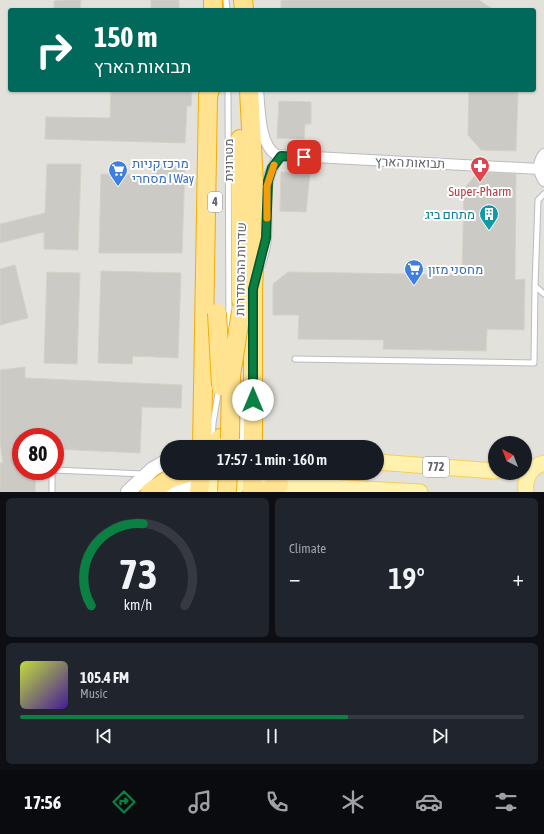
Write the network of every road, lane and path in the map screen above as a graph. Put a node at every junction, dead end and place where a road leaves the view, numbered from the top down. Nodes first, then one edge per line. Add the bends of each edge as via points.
1 (209, 92) edge
2 (214, 92) edge
3 (228, 92) edge
4 (240, 92) edge
5 (249, 92) edge
6 (258, 92) edge
7 (544, 154) edge
8 (281, 156) junction
9 (539, 169) junction
10 (544, 181) edge
11 (544, 194) edge
12 (536, 286) junction
13 (253, 289) junction
14 (544, 294) edge
15 (229, 342) dead end
16 (229, 350) dead end
17 (227, 357) dead end
18 (295, 359) dead end
19 (203, 420) junction
20 (253, 439) edge
21 (193, 440) edge
22 (202, 440) edge
23 (212, 440) edge
24 (220, 440) edge
25 (229, 440) edge
26 (241, 440) edge
27 (384, 463) edge
28 (160, 466) edge
29 (488, 470) edge
30 (64, 471) edge
31 (146, 475) junction
32 (53, 480) edge
33 (168, 480) edge
34 (526, 480) edge
35 (208, 483) edge
36 (247, 484) edge
37 (52, 492) edge
38 (128, 492) edge
39 (150, 492) edge
40 (173, 492) edge
41 (420, 492) edge
42 (526, 492) edge

1 - 19 highway
2 - 24 highway, שדרות ההסתדרות / 4, bridge via 217,314 222,373
3 - 15 lane, מטרונית
4 - 25 highway, שדרות ההסתדרות / 4, bridge via 241,310 232,376
5 - 13 highway via 256,222
6 - 8 street via 267,145 271,152
7 - 9 street
8 - 9 street, תבואות הארץ
8 - 13 street via 272,168 268,181 266,238
9 - 10 street
11 - 12 lane via 538,200
12 - 14 lane
12 - 18 lane via 534,363
13 - 20 highway
16 - 26 lane via 241,394
17 - 23 lane via 217,394
19 - 21 highway
19 - 22 highway
27 - 29 main road, 772
28 - 31 street
30 - 31 lane
31 - 38 street
32 - 37 lane
33 - 39 highway
34 - 42 main road
35 - 36 main road, 772
35 - 40 street
36 - 41 main road, 772

